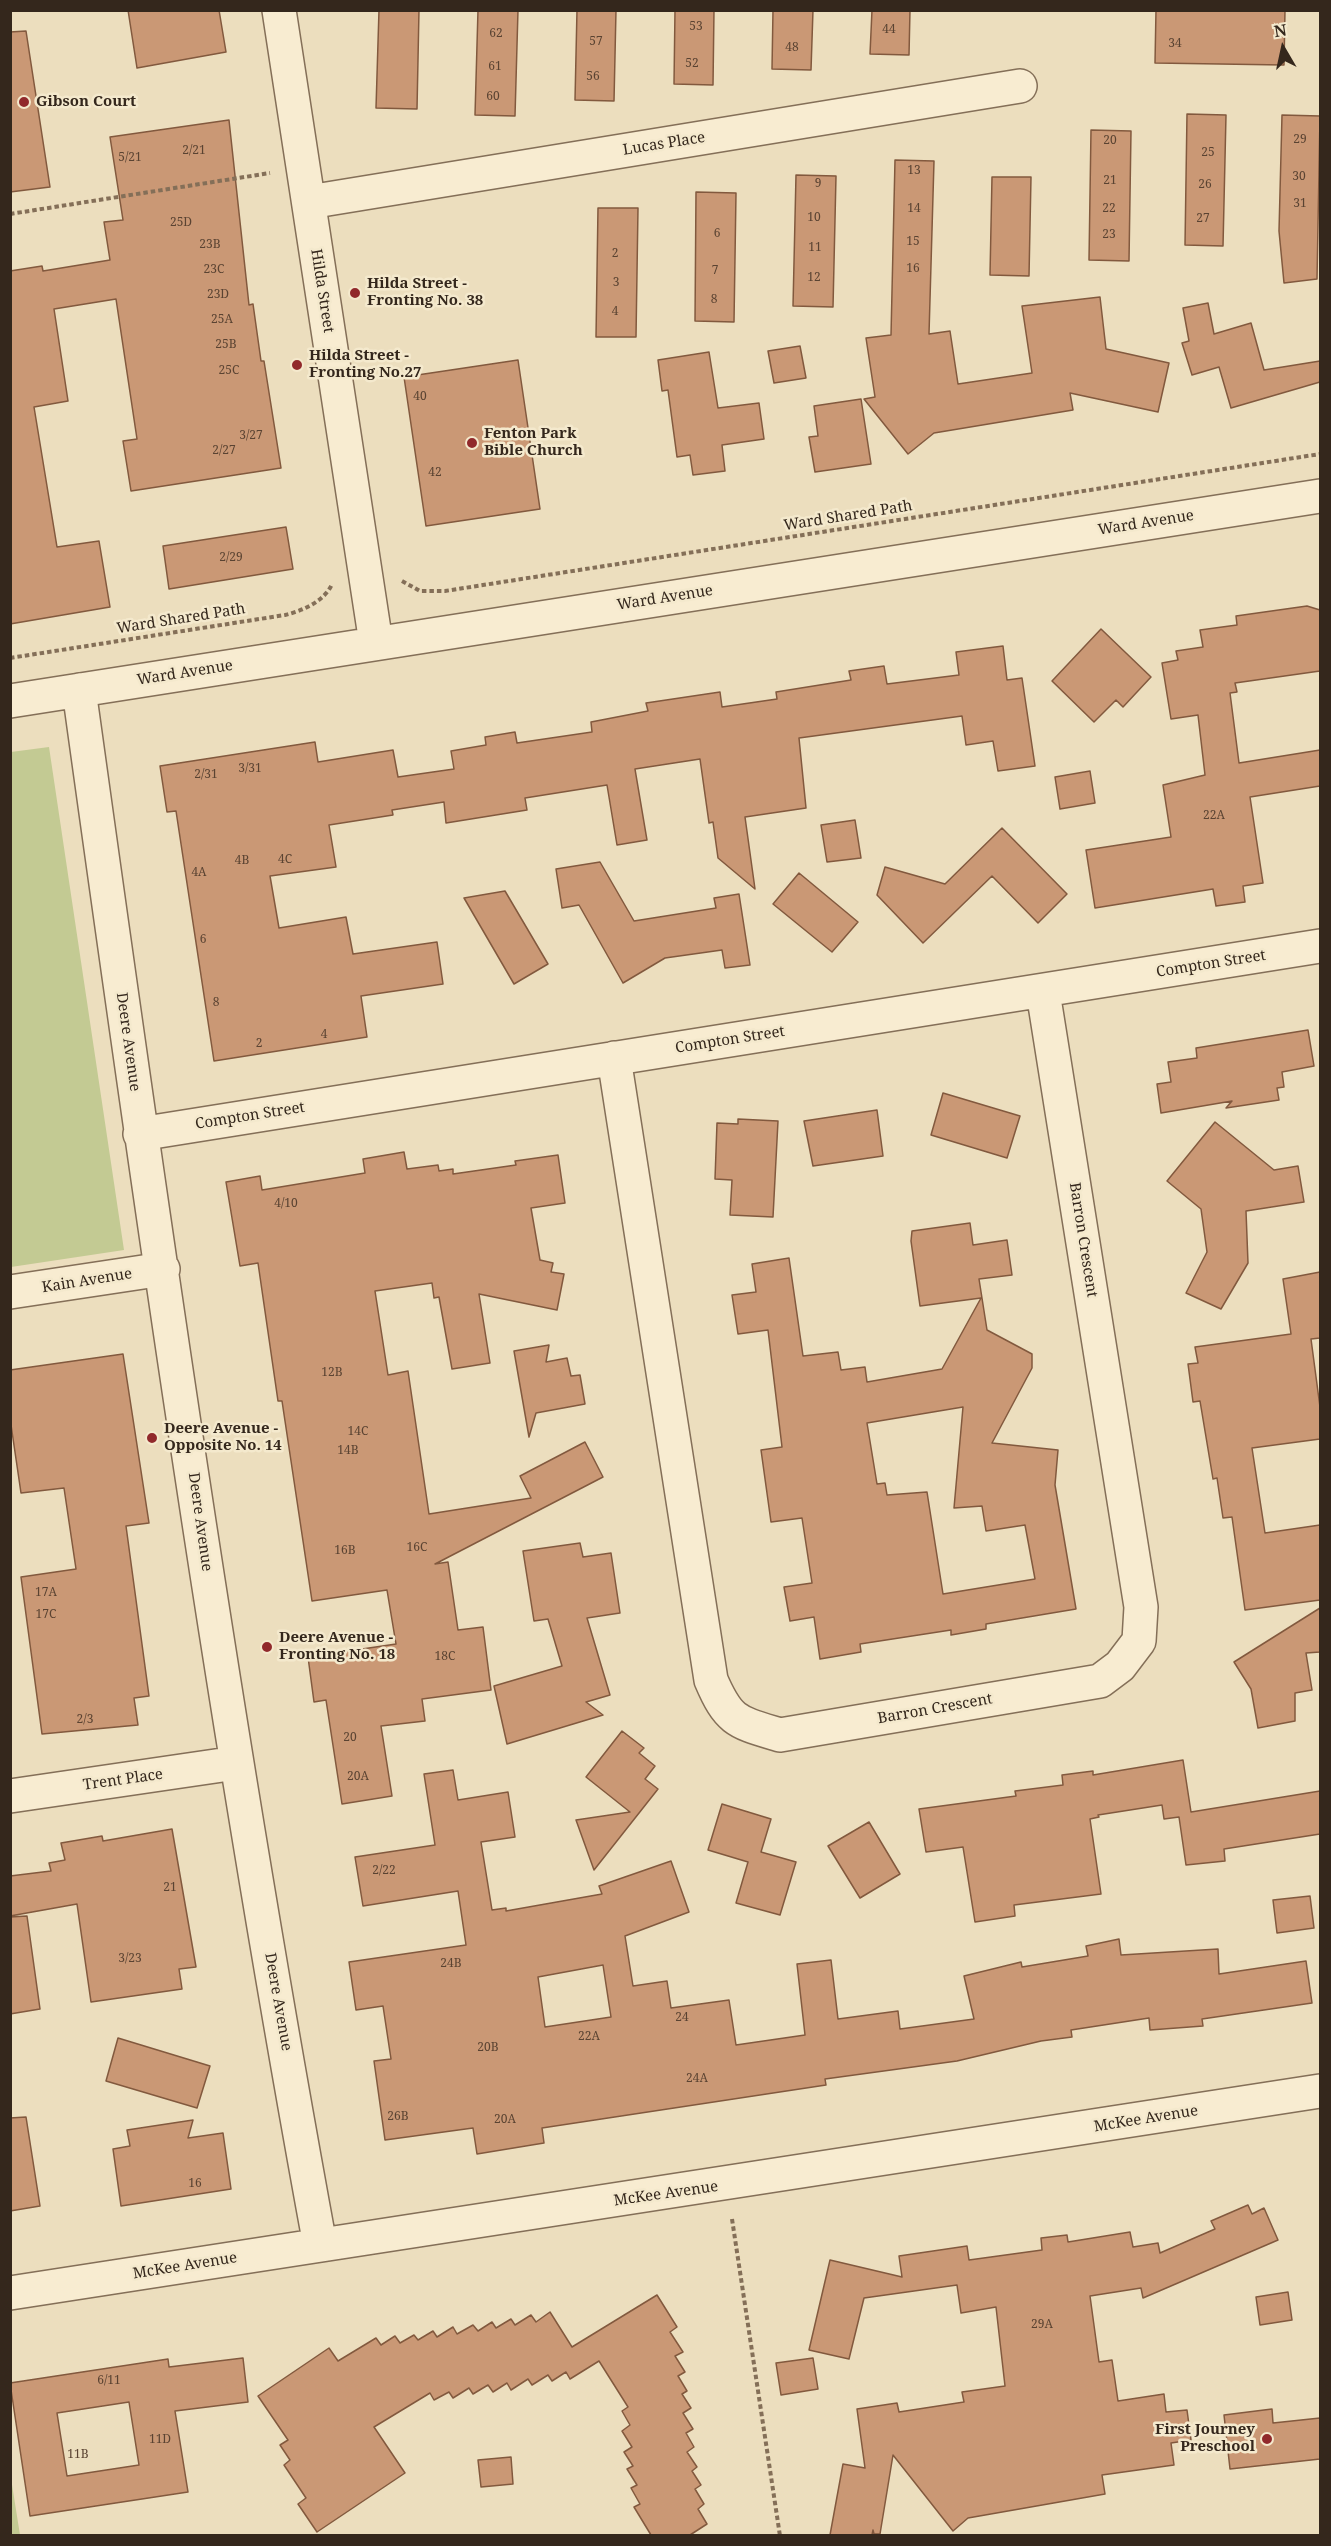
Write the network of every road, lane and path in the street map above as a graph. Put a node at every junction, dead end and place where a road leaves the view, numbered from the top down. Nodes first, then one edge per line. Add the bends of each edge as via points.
1 (279, 10) edge
2 (1020, 86) dead end
3 (303, 168) junction
4 (309, 202) junction
5 (10, 214) edge
6 (1320, 454) edge
7 (1320, 496) edge
8 (395, 572) dead end
9 (333, 581) dead end
10 (376, 643) junction
11 (10, 658) edge
12 (79, 690) junction
13 (10, 701) edge
14 (1320, 946) edge
15 (1043, 992) junction
16 (614, 1058) junction
17 (141, 1134) junction
18 (163, 1269) junction
19 (10, 1292) edge
20 (236, 1763) junction
21 (10, 1796) edge
22 (1320, 2091) edge
23 (732, 2219) dead end
24 (321, 2245) junction
25 (10, 2294) edge
26 (780, 2535) edge

1 - 3 street, Hilda Street
2 - 4 street, Lucas Place
3 - 4 street, Hilda Street
3 - 5 path
4 - 10 street, Hilda Street
6 - 8 path, Ward Shared Path via 445,591 420,591
7 - 10 street, Ward Avenue
9 - 11 path, Ward Shared Path via 331,588 313,603 285,615
10 - 12 street, Ward Avenue
12 - 13 street, Ward Avenue
12 - 17 street, Deere Avenue
14 - 15 street, Compton Street
15 - 16 street, Compton Street
15 - 16 street, Barron Crescent via 1142,1607 1139,1641 1120,1666 1100,1681 780,1735 746,1725 723,1708 711,1680
16 - 17 street, Compton Street
17 - 18 street, Deere Avenue
18 - 19 street, Kain Avenue
18 - 20 street, Deere Avenue
20 - 21 street, Trent Place
20 - 24 street, Deere Avenue
22 - 24 street, McKee Avenue
23 - 26 path
24 - 25 street, McKee Avenue

